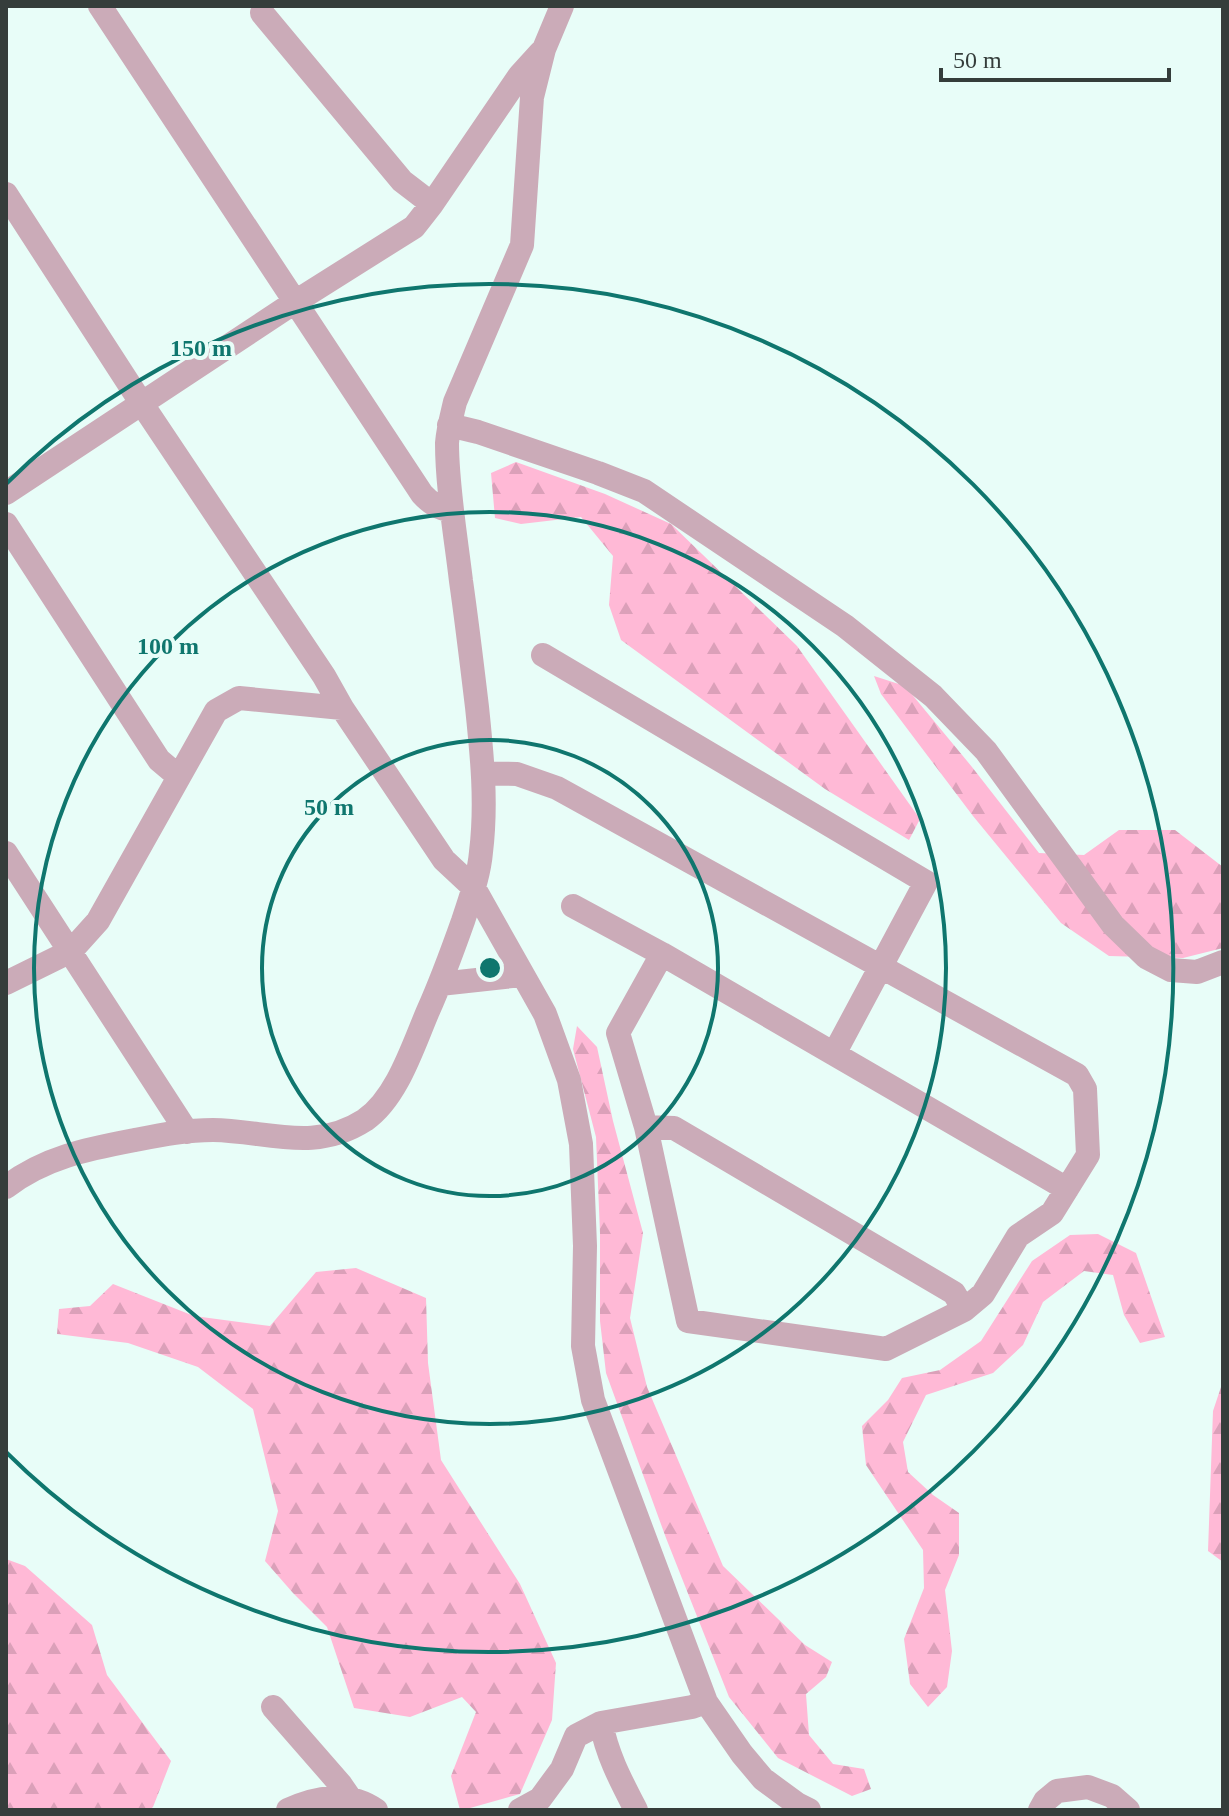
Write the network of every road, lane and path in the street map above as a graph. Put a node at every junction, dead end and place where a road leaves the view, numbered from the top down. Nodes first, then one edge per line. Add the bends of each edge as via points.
1 (100, 6) edge
2 (562, 6) edge
3 (262, 13) dead end
4 (544, 49) junction
5 (6, 194) edge
6 (432, 204) junction
7 (295, 302) junction
8 (142, 404) junction
9 (449, 425) junction
10 (6, 493) edge
11 (452, 511) junction
12 (6, 524) edge
13 (543, 655) dead end
14 (342, 708) junction
15 (484, 773) junction
16 (178, 776) junction
17 (6, 853) edge
18 (474, 888) junction
19 (573, 906) dead end
20 (71, 951) junction
21 (662, 954) junction
22 (1223, 962) edge
23 (880, 967) junction
24 (522, 975) junction
25 (6, 983) edge
26 (440, 984) junction
27 (834, 1054) junction
28 (646, 1127) junction
29 (187, 1132) junction
30 (6, 1187) edge
31 (1067, 1189) junction
32 (964, 1310) junction
33 (706, 1702) junction
34 (273, 1707) dead end
35 (601, 1723) junction
36 (350, 1798) junction
37 (288, 1810) edge
38 (376, 1810) edge
39 (520, 1810) edge
40 (636, 1810) edge
41 (809, 1810) edge
42 (1040, 1810) edge
43 (1128, 1810) edge

1 - 7 street
2 - 4 street
3 - 6 street via 402,181
4 - 6 street via 520,75
4 - 9 street via 532,97 522,245
5 - 8 street
6 - 7 street via 414,227
7 - 8 street
7 - 11 street via 422,494
8 - 10 street
8 - 14 street
9 - 11 street
9 - 22 street via 644,491 845,626 933,696 986,751 1113,925 1146,957 1171,970 1197,972
11 - 15 street
12 - 16 street via 159,760
13 - 23 street via 926,882
14 - 16 street via 239,698 216,711
14 - 18 street via 444,860
15 - 18 street
15 - 23 street via 517,774 557,788
16 - 20 street via 98,921
17 - 20 street
18 - 24 street
18 - 26 street
19 - 21 street
20 - 25 street
20 - 29 street
21 - 27 street
21 - 28 street via 618,1033
23 - 27 street
23 - 31 street via 1077,1075 1085,1089 1088,1155
24 - 26 street
24 - 33 street via 545,1014 569,1080 581,1144 583,1346 593,1400
26 - 29 street via 400,1075 368,1118 319,1139
27 - 31 street
28 - 32 street via 674,1128 954,1293
28 - 32 street via 688,1321 886,1349
29 - 30 street via 60,1157
31 - 32 street via 1052,1213 1018,1236 983,1294
33 - 35 street
33 - 41 street via 763,1779
34 - 36 street
35 - 39 street via 576,1736 562,1769 540,1799
35 - 40 street via 612,1763
36 - 37 street via 327,1798
36 - 38 street
42 - 43 street via 1057,1791 1088,1787 1112,1796

